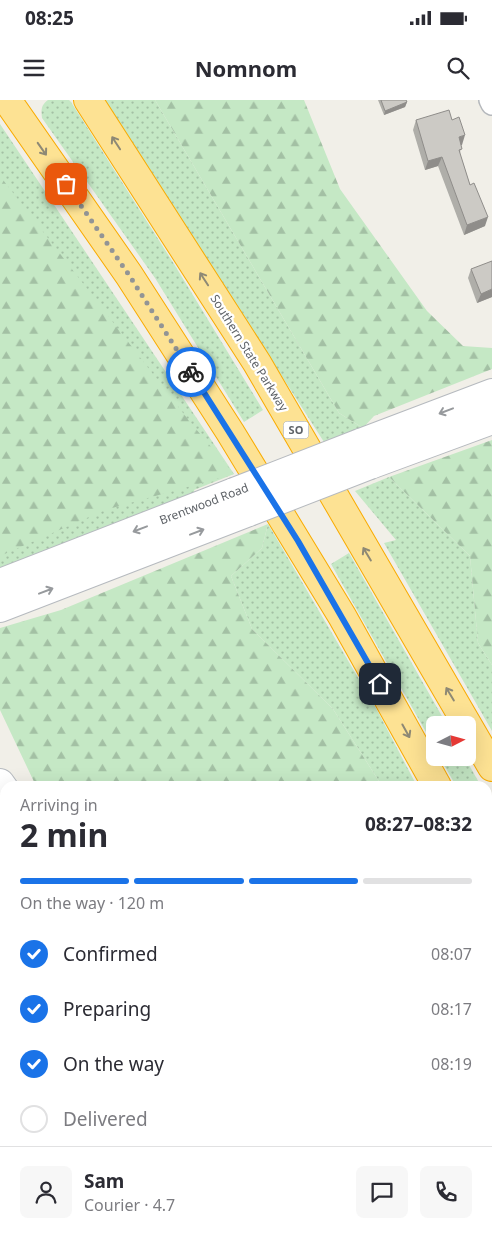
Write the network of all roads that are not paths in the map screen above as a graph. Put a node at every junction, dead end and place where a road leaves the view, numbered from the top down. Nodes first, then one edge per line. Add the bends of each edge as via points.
1 (7, 100) edge
2 (88, 100) edge
3 (490, 100) edge
4 (492, 104) edge
5 (492, 393) edge
6 (492, 420) edge
7 (365, 454) junction
8 (242, 502) junction
9 (0, 583) edge
10 (0, 608) edge
11 (492, 767) edge
12 (434, 781) edge

1 -> 12 highway via 129,275 235,440 342,616
11 -> 2 highway, Southern State Parkway / SO via 257,362
3 - 4 street
5 -> 7 street, Brentwood Road
6 - 7 street, Brentwood Road
7 - 8 street, Brentwood Road, bridge
8 -> 9 street, Brentwood Road
10 -> 8 street, Brentwood Road

